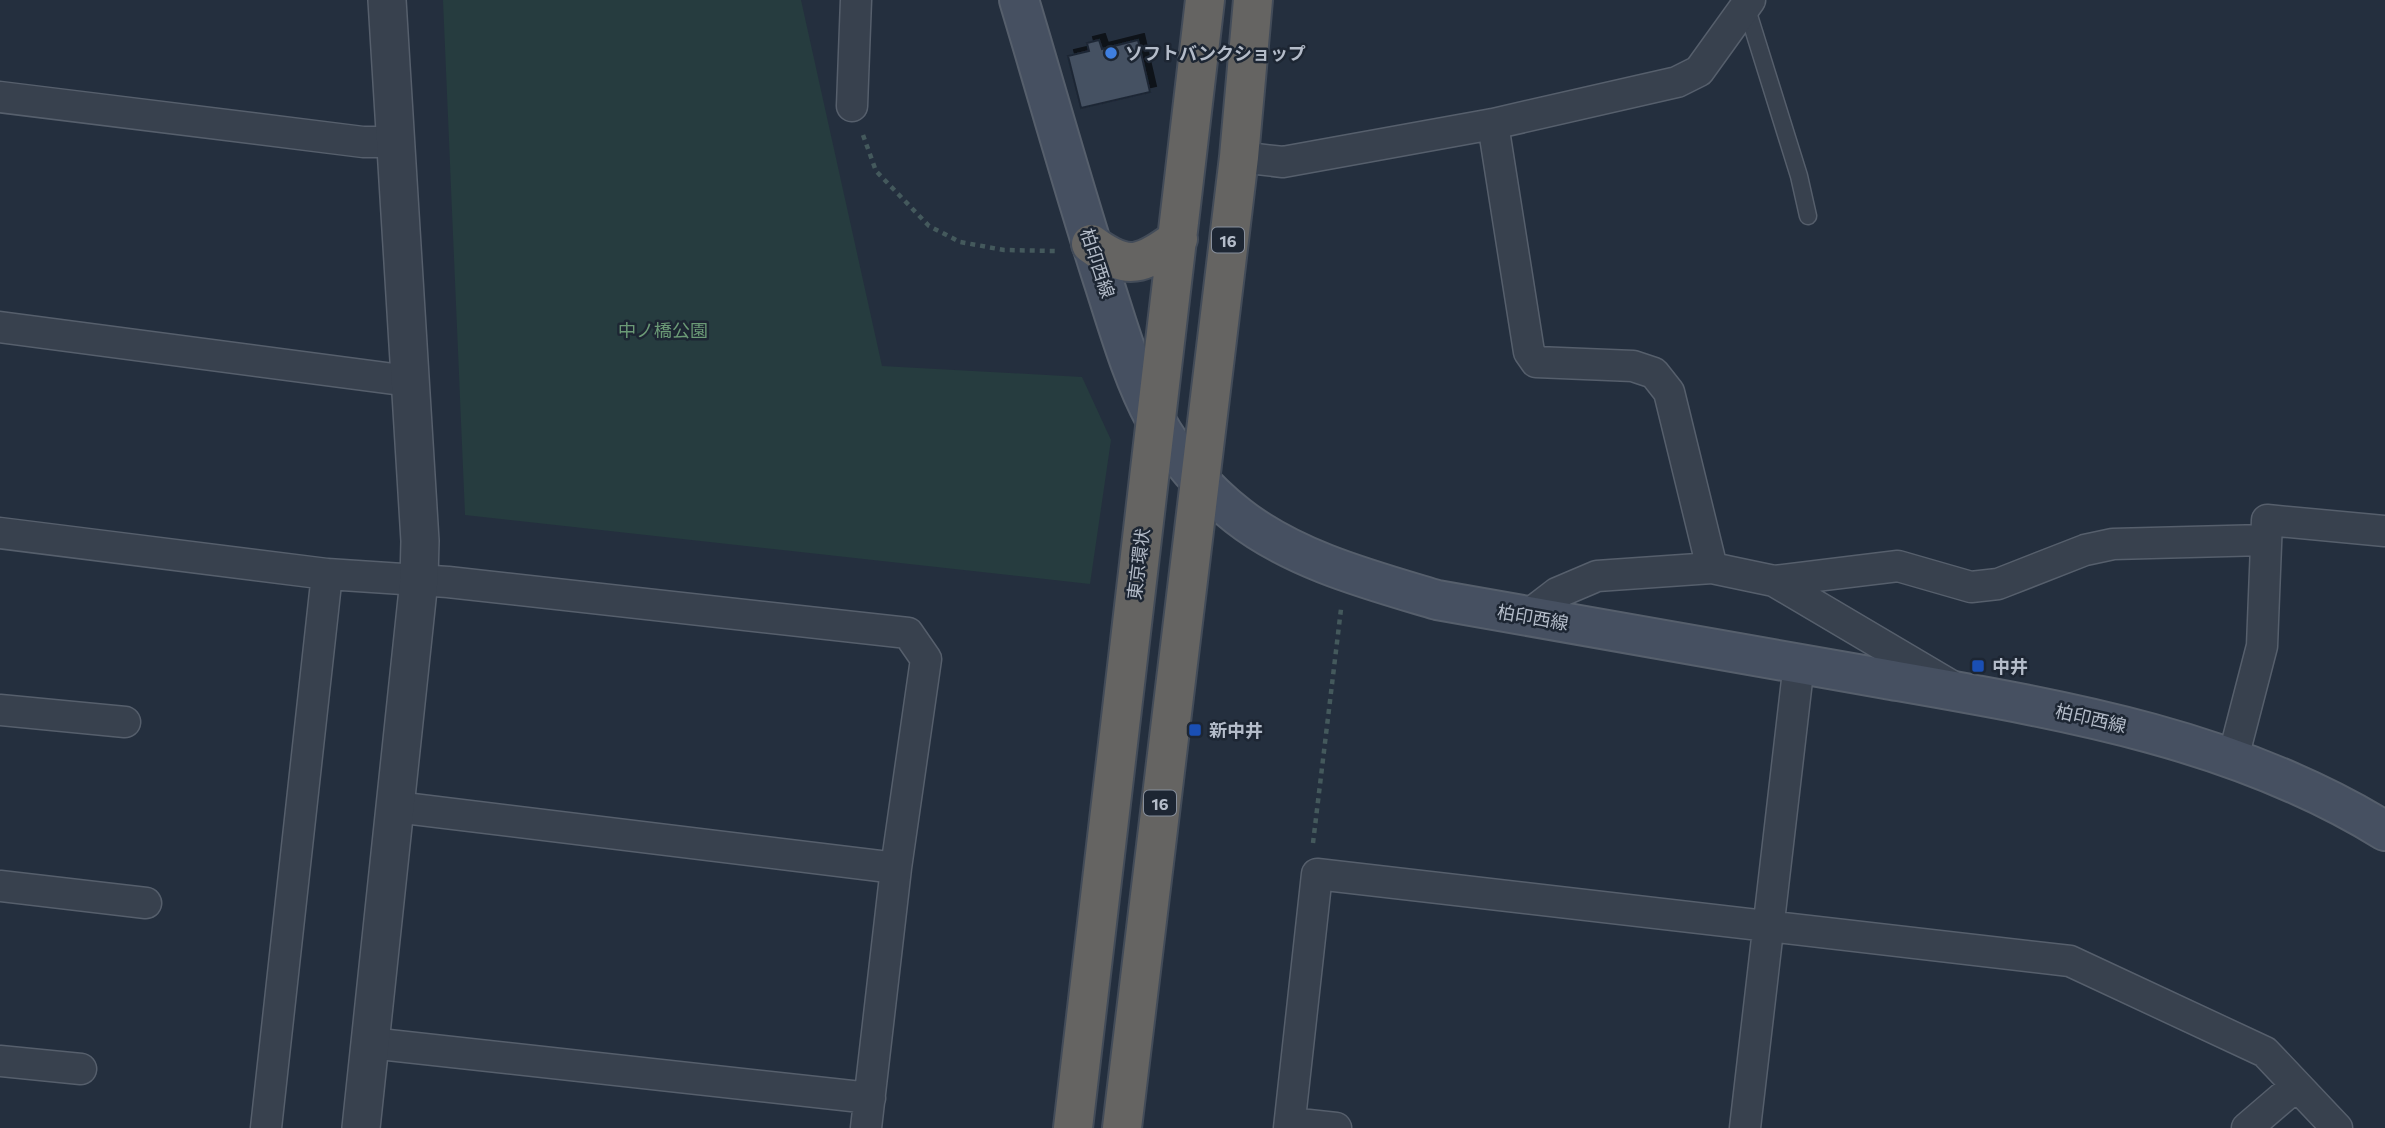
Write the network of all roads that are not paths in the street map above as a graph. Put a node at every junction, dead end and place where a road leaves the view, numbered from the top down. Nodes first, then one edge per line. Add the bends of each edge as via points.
1 (387, 0) edge
2 (856, 0) edge
3 (1019, 0) edge
4 (1205, 0) edge
5 (1253, 0) edge
6 (1748, 3) edge
7 (0, 97) edge
8 (852, 106) road end
9 (1493, 124) junction
10 (398, 142) junction
11 (1239, 157) junction
12 (1808, 216) dead end
13 (1178, 239) junction
14 (1091, 244) junction
15 (0, 327) edge
16 (409, 381) junction
17 (1155, 420) junction
18 (1198, 479) junction
19 (2385, 531) edge
20 (0, 533) edge
21 (2265, 540) junction
22 (1712, 568) junction
23 (327, 574) junction
24 (419, 580) junction
25 (1774, 581) junction
26 (1527, 616) junction
27 (1799, 663) junction
28 (1963, 692) junction
29 (0, 710) edge
30 (125, 722) dead end
31 (2233, 758) junction
32 (396, 807) junction
33 (2385, 831) edge
34 (897, 868) junction
35 (0, 887) edge
36 (146, 903) dead end
37 (1767, 924) junction
38 (370, 1043) junction
39 (0, 1062) edge
40 (81, 1069) dead end
41 (2297, 1086) junction
42 (870, 1098) junction
43 (1289, 1125) edge
44 (266, 1128) edge
45 (361, 1128) edge
46 (866, 1128) edge
47 (1073, 1128) edge
48 (1122, 1128) edge
49 (1336, 1128) edge
50 (1745, 1128) edge
51 (2247, 1128) edge
52 (2337, 1128) edge

1 - 10 street
2 - 8 street
3 - 14 main road, 柏印西線
4 - 13 highway, 東京環状
5 - 11 highway, 16
6 - 9 street via 1699,71 1677,82
6 - 12 lane
7 - 10 street via 363,142
9 - 11 street via 1283,162
9 - 22 street via 1529,352 1536,362 1633,366 1654,373 1669,392
10 - 16 street
11 - 18 highway, 16
13 - 14 highway via 1150,258 1136,261 1114,261
13 - 17 highway, 東京環状
14 - 17 main road, 柏印西線
15 - 16 street
16 - 24 street
17 - 18 main road, 柏印西線
17 - 47 highway, 東京環状
18 - 26 main road, 柏印西線 via 1238,516 1276,541 1326,563 1437,600
18 - 48 highway, 16
19 - 21 street via 2267,520
20 - 23 street
21 - 25 street via 2113,544 1998,583 1971,587 1898,566
21 - 31 street via 2262,646
22 - 25 street
22 - 26 street via 1597,576 1557,593
23 - 24 street
23 - 44 street
24 - 32 street
24 - 34 street via 908,633 926,659
25 - 28 street
26 - 27 main road, 柏印西線
27 - 28 main road, 柏印西線
27 - 37 street
28 - 31 main road, 柏印西線 via 2129,727
29 - 30 street
31 - 33 main road, 柏印西線
32 - 34 street
32 - 38 street
34 - 42 street
35 - 36 street
37 - 41 street via 2070,961 2265,1052
37 - 43 street via 1317,874
37 - 50 street
38 - 42 street
38 - 45 street
39 - 40 street
41 - 51 street
41 - 52 street
42 - 46 street
43 - 49 street

